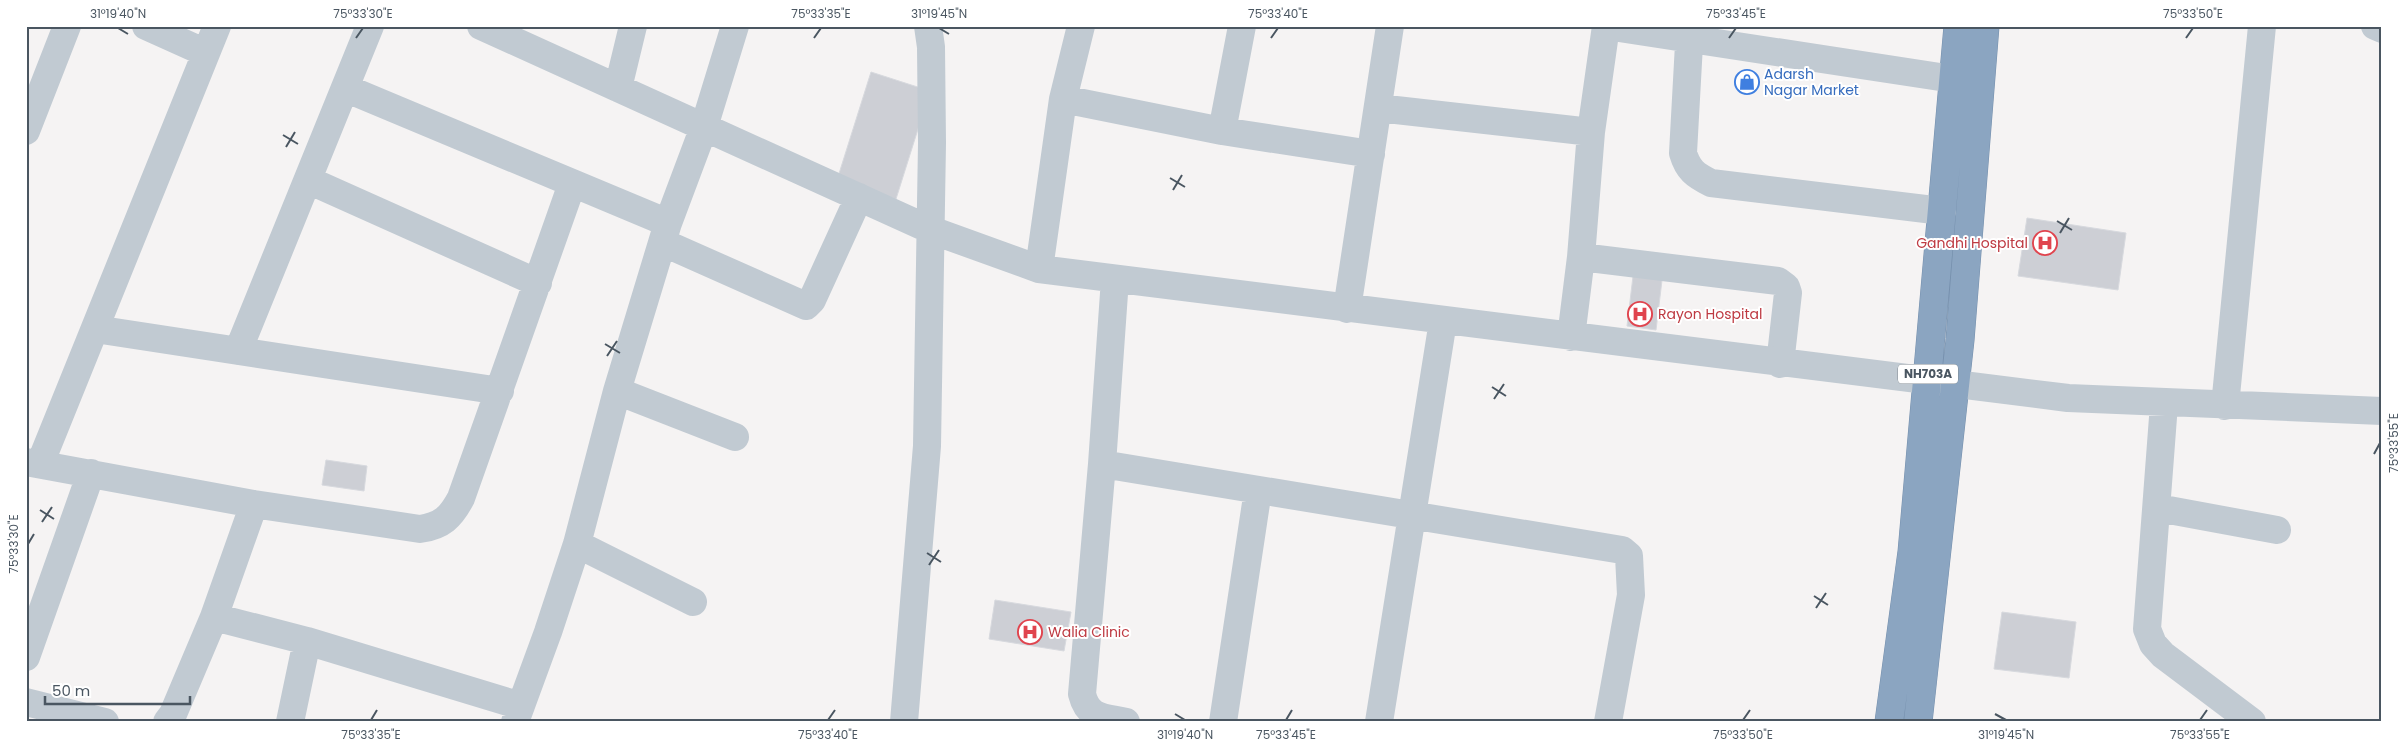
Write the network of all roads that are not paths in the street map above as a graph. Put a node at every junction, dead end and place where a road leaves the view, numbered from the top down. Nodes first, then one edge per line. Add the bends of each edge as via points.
1 (67, 26) edge
2 (146, 26) edge
3 (217, 26) edge
4 (370, 26) edge
5 (482, 26) edge
6 (633, 26) edge
7 (735, 26) edge
8 (928, 26) edge
9 (1081, 26) edge
10 (1242, 26) edge
11 (1390, 26) edge
12 (1606, 26) edge
13 (1958, 26) edge
14 (1985, 26) edge
15 (2262, 26) edge
16 (2375, 26) edge
17 (2382, 29) edge
18 (1689, 33) edge
19 (523, 35) edge
20 (206, 53) junction
21 (1954, 80) junction
22 (345, 88) junction
23 (618, 88) junction
24 (1063, 99) junction
25 (1378, 108) junction
26 (704, 127) junction
27 (26, 131) edge
28 (1222, 132) junction
29 (1592, 132) junction
30 (1370, 154) junction
31 (308, 180) junction
32 (572, 184) junction
33 (860, 197) junction
34 (1942, 211) junction
35 (931, 230) junction
36 (666, 233) junction
37 (1582, 257) junction
38 (1039, 269) junction
39 (1115, 279) junction
40 (538, 283) junction
41 (1347, 309) junction
42 (1443, 321) junction
43 (95, 329) junction
44 (1571, 337) junction
45 (238, 351) junction
46 (1780, 364) junction
47 (1927, 382) junction
48 (1955, 386) junction
49 (500, 391) junction
50 (617, 391) junction
51 (2164, 404) junction
52 (2225, 406) junction
53 (2382, 411) edge
54 (734, 437) dead end
55 (33, 463) edge
56 (1102, 464) junction
57 (91, 473) junction
58 (1258, 490) junction
59 (254, 504) junction
60 (2158, 508) junction
61 (1412, 514) junction
62 (2278, 530) dead end
63 (577, 544) junction
64 (693, 602) dead end
65 (214, 618) junction
66 (307, 641) junction
67 (26, 657) edge
68 (26, 702) edge
69 (518, 714) edge
70 (105, 722) edge
71 (167, 722) edge
72 (290, 722) edge
73 (904, 722) edge
74 (1126, 722) edge
75 (1223, 722) edge
76 (1379, 722) edge
77 (1608, 722) edge
78 (1889, 722) edge
79 (1918, 722) edge
80 (2252, 722) edge

1 - 27 street
2 - 20 street
3 - 20 street
4 - 22 street
5 - 19 street
6 - 23 street
7 - 26 street
8 - 35 street via 931,47
9 - 24 street
10 - 28 street
11 - 25 street
12 - 18 street
12 - 29 street
13 - 21 highway, NH703A
14 - 48 highway, NH703A
15 - 52 street
16 - 17 street
18 - 21 street
18 - 34 street via 1683,153 1687,167 1696,176 1711,183
19 - 23 street
20 - 43 street
21 - 34 highway, NH703A
22 - 31 street
22 - 32 street
23 - 26 street
24 - 28 street
24 - 38 street
25 - 29 street
25 - 30 street
26 - 33 street
26 - 36 street
28 - 30 street
29 - 37 street
30 - 41 street
31 - 40 street
31 - 45 street
32 - 36 street
32 - 40 street
33 - 35 street
33 - 36 street via 812,300 806,306
34 - 47 highway, NH703A
35 - 38 street
35 - 73 street via 928,446
36 - 50 street
37 - 44 street
37 - 46 street via 1778,281 1786,287 1788,294
38 - 39 street
39 - 41 street
39 - 56 street
40 - 49 street
41 - 42 street
42 - 44 street
42 - 61 street
43 - 45 street
43 - 55 street
44 - 46 street
45 - 49 street
46 - 47 street
47 - 48 street
47 - 78 highway, NH703A via 1912,552
48 - 51 street
48 - 79 highway, NH703A
49 - 59 street via 461,498 452,515 434,527 420,529
50 - 54 street
50 - 63 street
51 - 52 street
51 - 60 street
52 - 53 street
55 - 57 street
56 - 58 street
56 - 74 street via 1082,694 1089,711
57 - 59 street
57 - 67 street
58 - 61 street
58 - 75 street
59 - 65 street
60 - 62 street
60 - 80 street via 2146,629 2163,655
61 - 76 street
61 - 77 street via 1610,547 1629,556 1631,595
63 - 64 street
63 - 69 street
65 - 66 street
65 - 71 street
66 - 69 street
66 - 72 street
68 - 70 street

